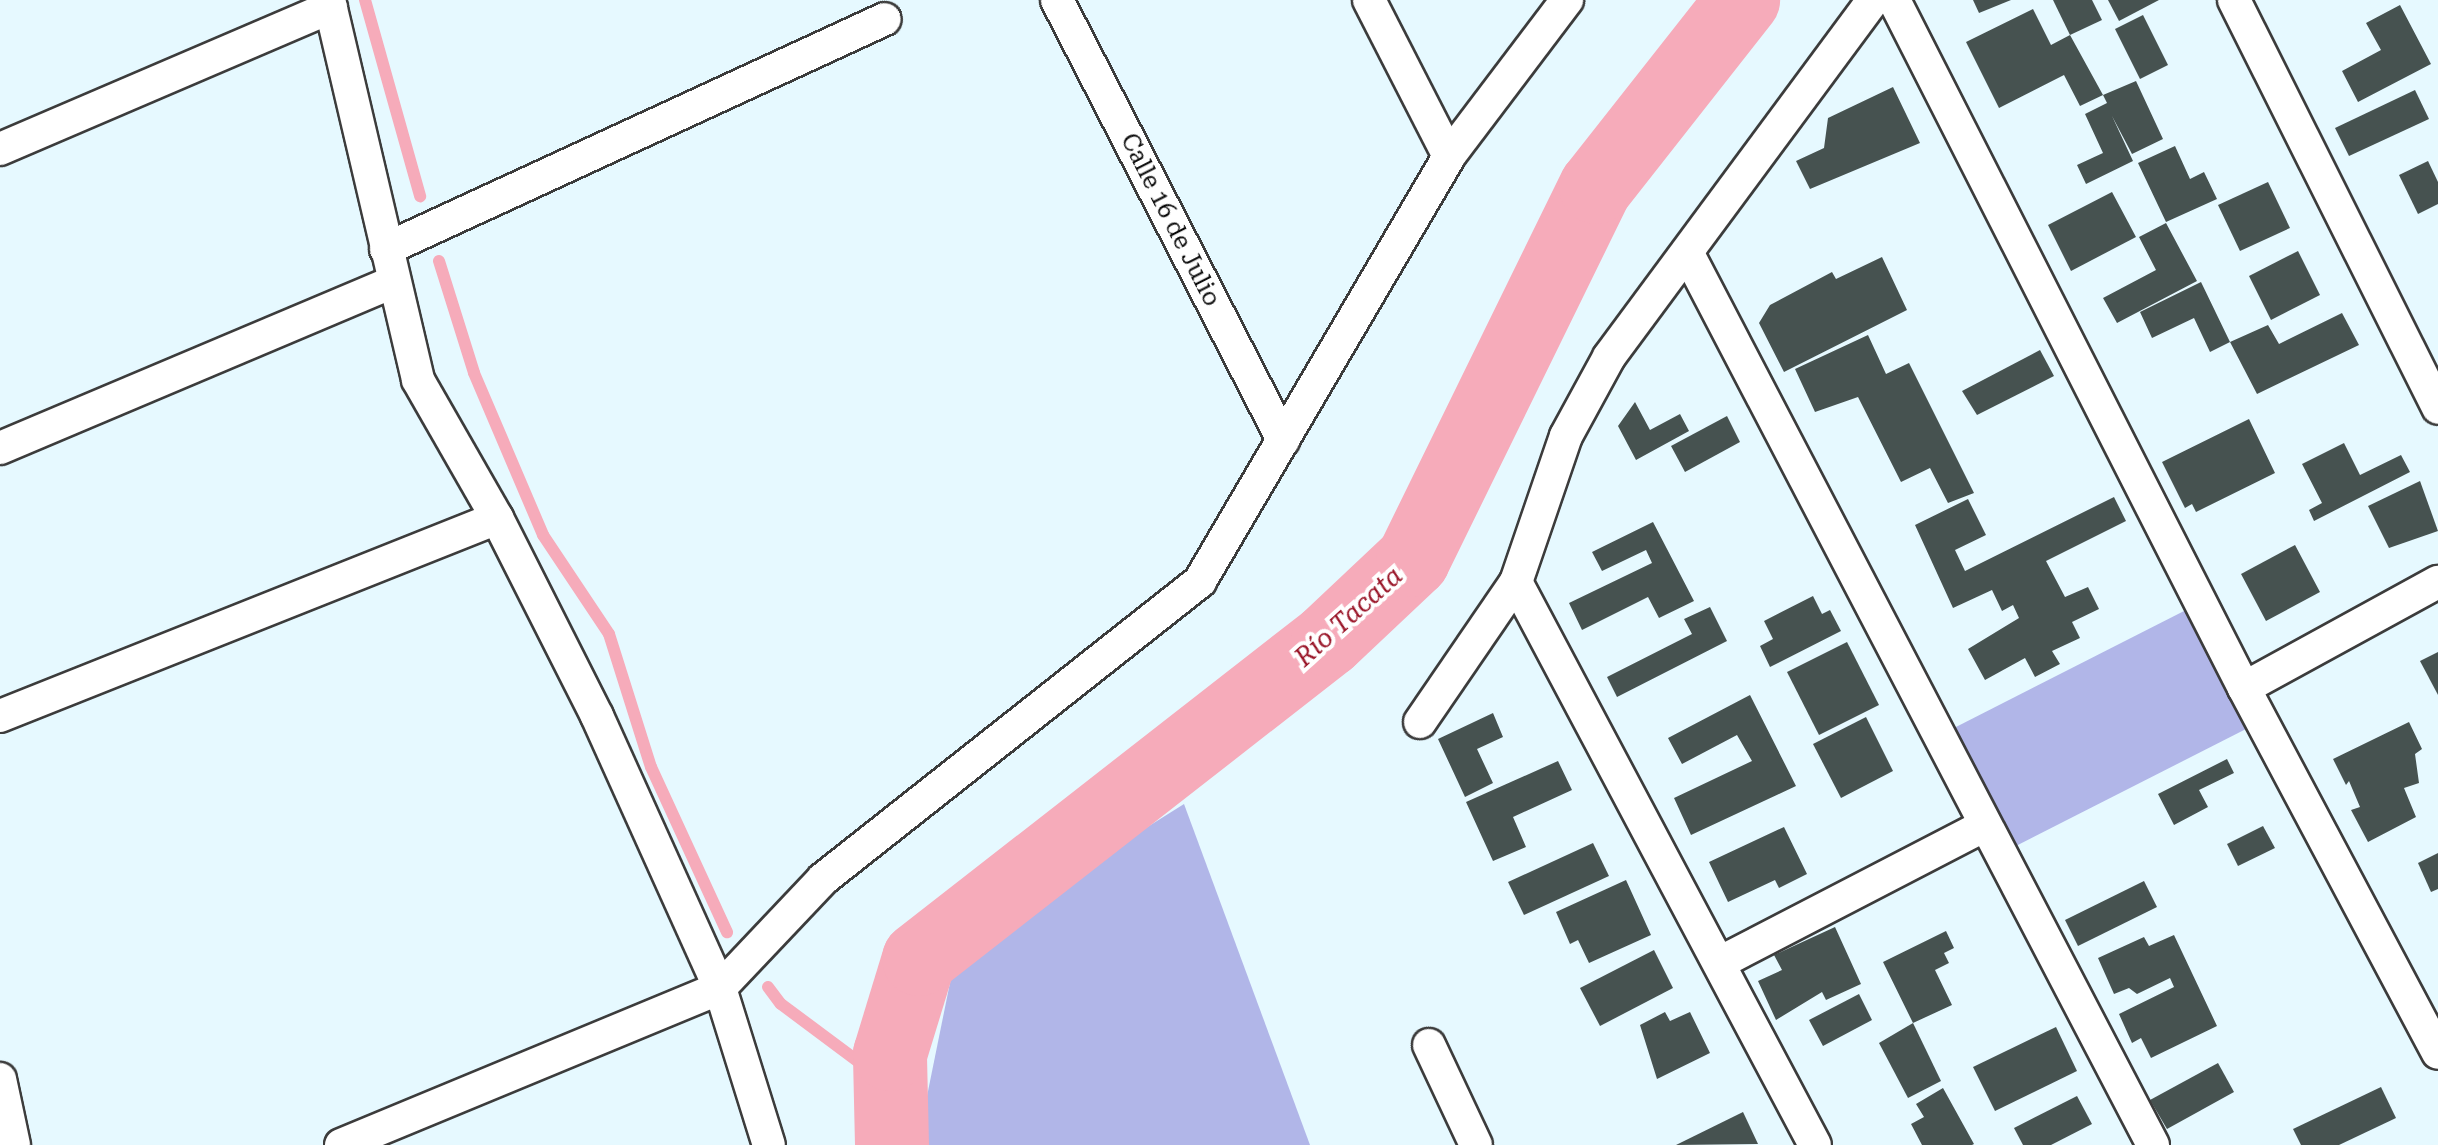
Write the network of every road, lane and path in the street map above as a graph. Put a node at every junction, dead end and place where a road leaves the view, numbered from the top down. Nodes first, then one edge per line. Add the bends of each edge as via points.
1 (1057, 0) edge
2 (1369, 0) edge
3 (1567, 0) edge
4 (1873, 0) edge
5 (1894, 0) edge
6 (2234, 0) edge
7 (330, 4) edge
8 (885, 19) dead end
9 (0, 149) edge
10 (1449, 156) junction
11 (386, 249) junction
12 (1688, 254) junction
13 (393, 282) junction
14 (2438, 408) edge
15 (1283, 440) junction
16 (0, 448) edge
17 (497, 518) junction
18 (1516, 582) junction
19 (2438, 582) edge
20 (2244, 688) junction
21 (0, 716) edge
22 (1420, 722) dead end
23 (1982, 827) junction
24 (1723, 961) junction
25 (720, 988) junction
26 (1429, 1045) dead end
27 (2438, 1053) edge
28 (0, 1079) edge
29 (14, 1145) edge
30 (341, 1145) edge
31 (769, 1145) edge
32 (1476, 1145) edge
33 (1815, 1145) edge
34 (2153, 1145) edge

1 - 15 street, Calle 16 de Julio
2 - 10 street
3 - 10 street
4 - 12 street
5 - 20 street
6 - 14 street
7 - 9 street
7 - 11 street
8 - 11 street
10 - 15 street
11 - 13 street
12 - 18 street via 1609,357 1566,436
12 - 23 street
13 - 16 street
13 - 17 street via 418,380
15 - 25 street via 1200,581 823,879
17 - 21 street
17 - 25 street via 597,716
18 - 22 street
18 - 24 street
19 - 20 street
20 - 27 street
23 - 24 street
23 - 34 street
24 - 33 street
25 - 30 street
25 - 31 street
26 - 32 street
28 - 29 street

